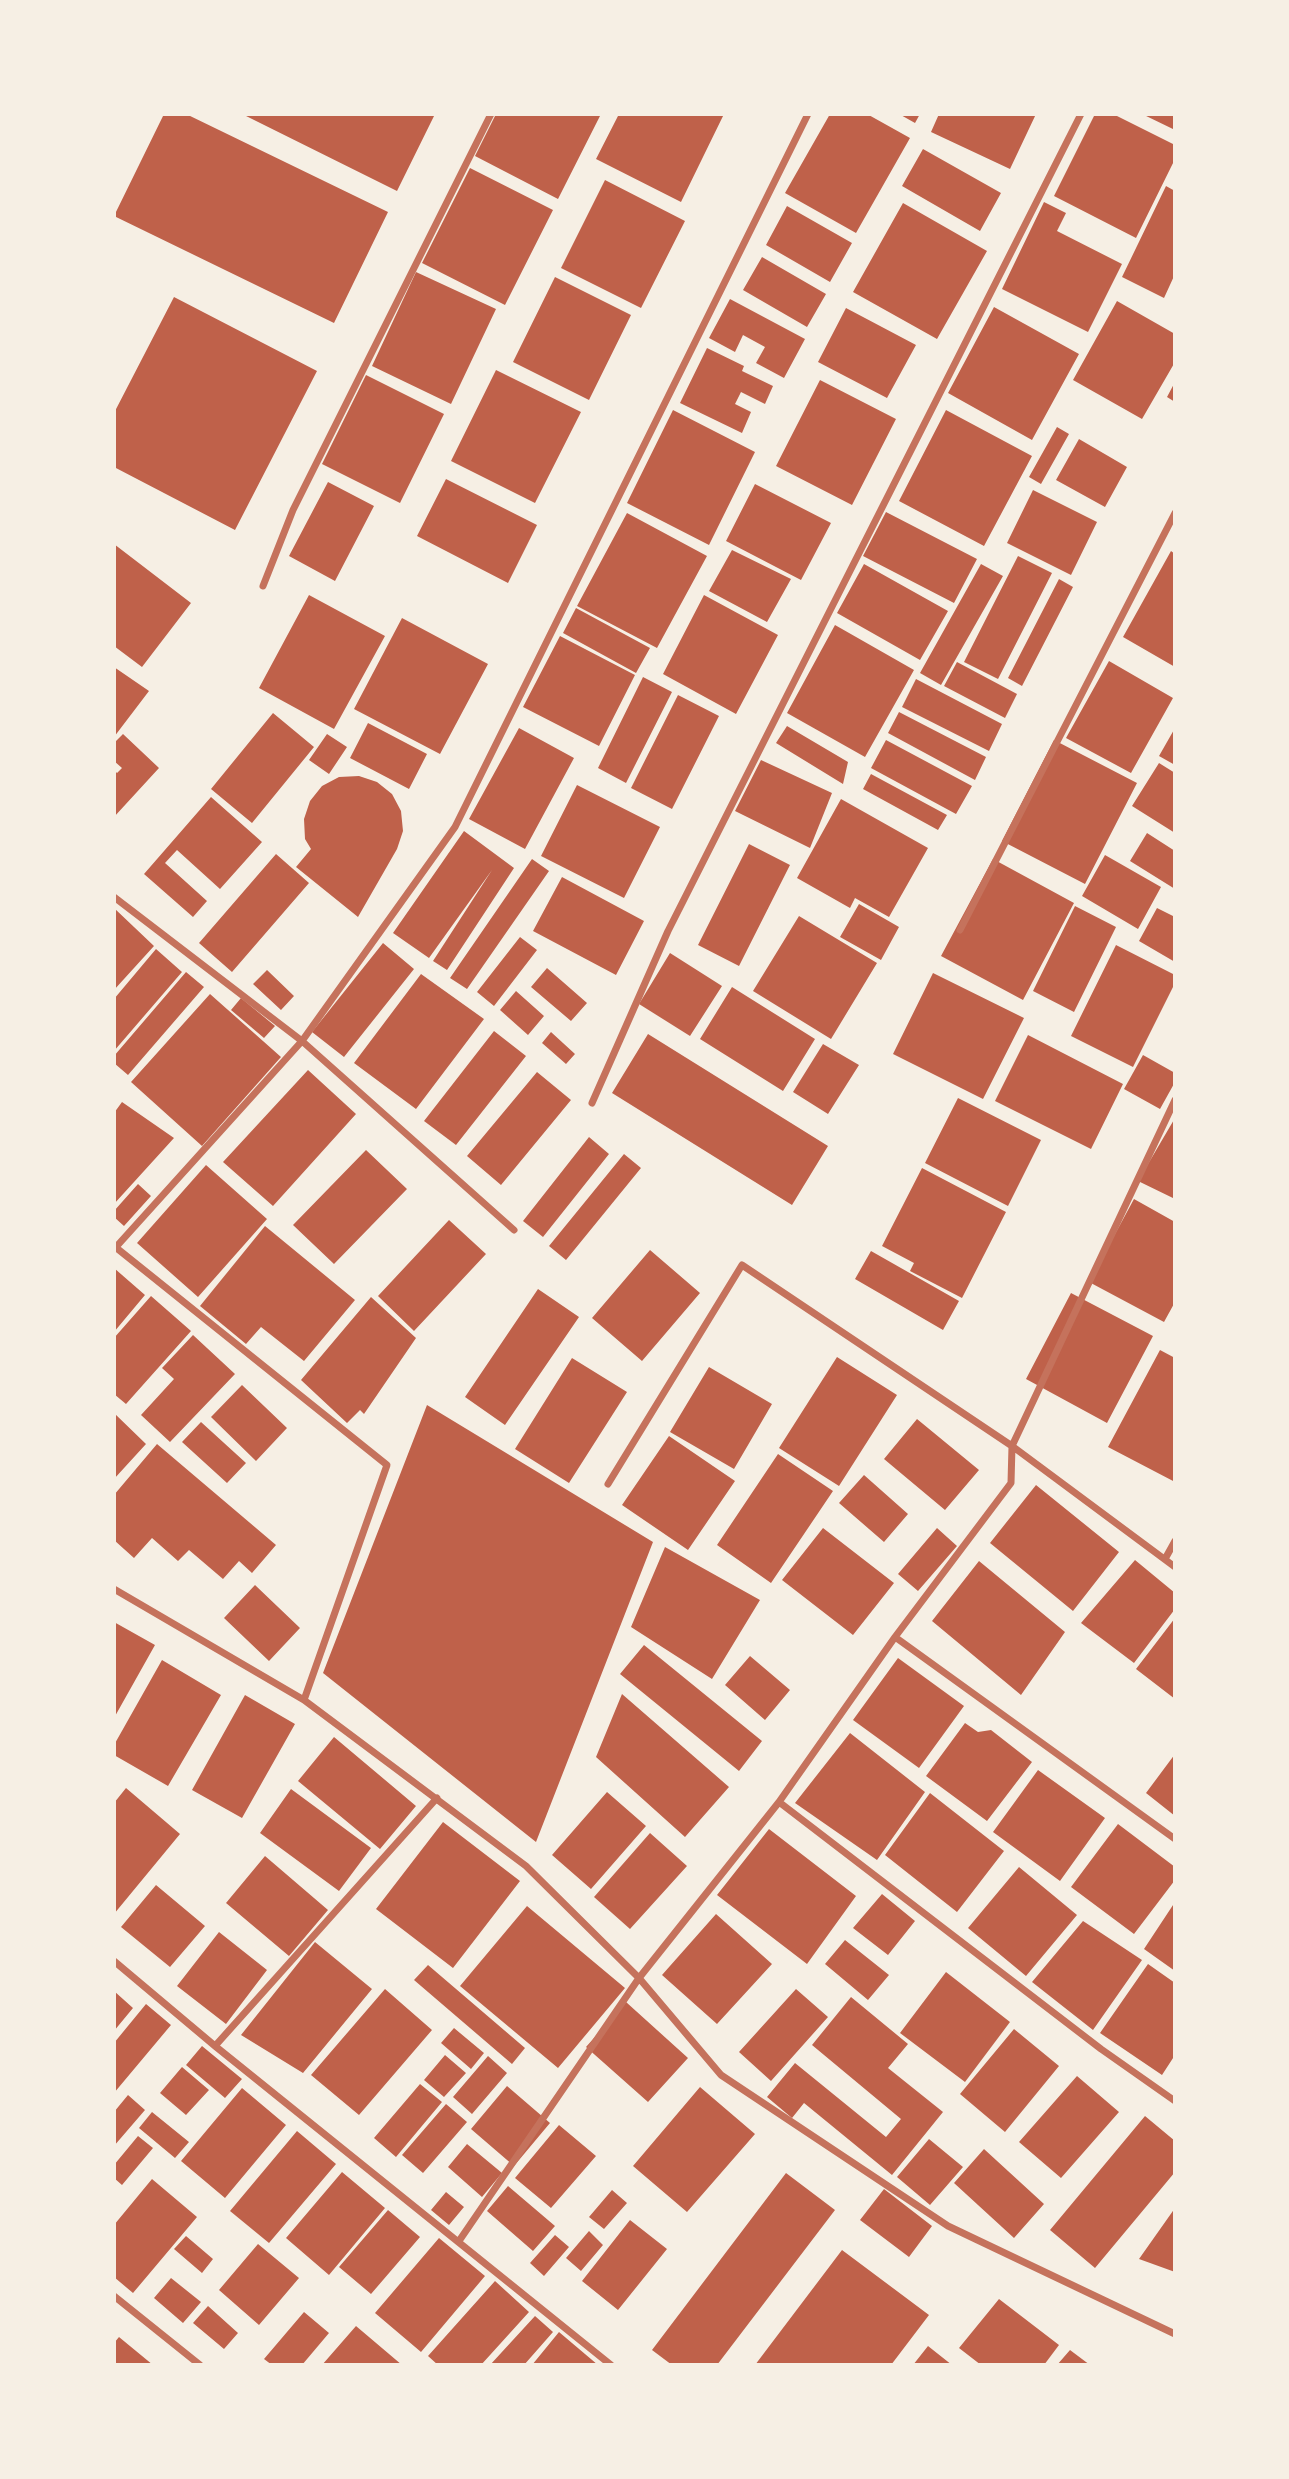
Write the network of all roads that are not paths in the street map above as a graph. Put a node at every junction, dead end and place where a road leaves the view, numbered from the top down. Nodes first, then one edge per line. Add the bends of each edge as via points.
1 (491, 114) edge
2 (808, 114) edge
3 (1081, 114) edge
4 (1175, 513) edge
5 (263, 586) dead end
6 (114, 897) edge
7 (960, 930) dead end
8 (302, 1041) junction
9 (1175, 1100) edge
10 (592, 1103) dead end
11 (514, 1230) dead end
12 (115, 1246) edge
13 (1012, 1446) junction
14 (608, 1484) dead end
15 (1175, 1541) edge
16 (1165, 1559) junction
17 (1175, 1567) edge
18 (114, 1589) edge
19 (895, 1637) junction
20 (304, 1699) junction
21 (437, 1798) junction
22 (779, 1802) junction
23 (1175, 1839) edge
24 (114, 1961) edge
25 (639, 1978) junction
26 (215, 2046) junction
27 (1175, 2101) edge
28 (459, 2241) junction
29 (114, 2296) edge
30 (1175, 2334) edge
31 (200, 2365) edge
32 (611, 2365) edge

1 - 5 street via 293,510
2 - 8 street via 455,827
3 - 10 street via 668,931
4 - 7 street
6 - 8 street
8 - 11 street
8 - 12 street
9 - 13 street
12 - 20 street via 387,1465
13 - 14 street via 741,1265
13 - 16 street
13 - 19 street via 1012,1483
15 - 16 street
16 - 17 street
18 - 20 street
19 - 22 street
19 - 23 street
20 - 21 street
21 - 25 street via 526,1866
21 - 26 street
22 - 25 street
22 - 27 street
24 - 26 street
25 - 28 street
25 - 30 street via 721,2075 948,2226
26 - 28 street
28 - 32 street
29 - 31 street

